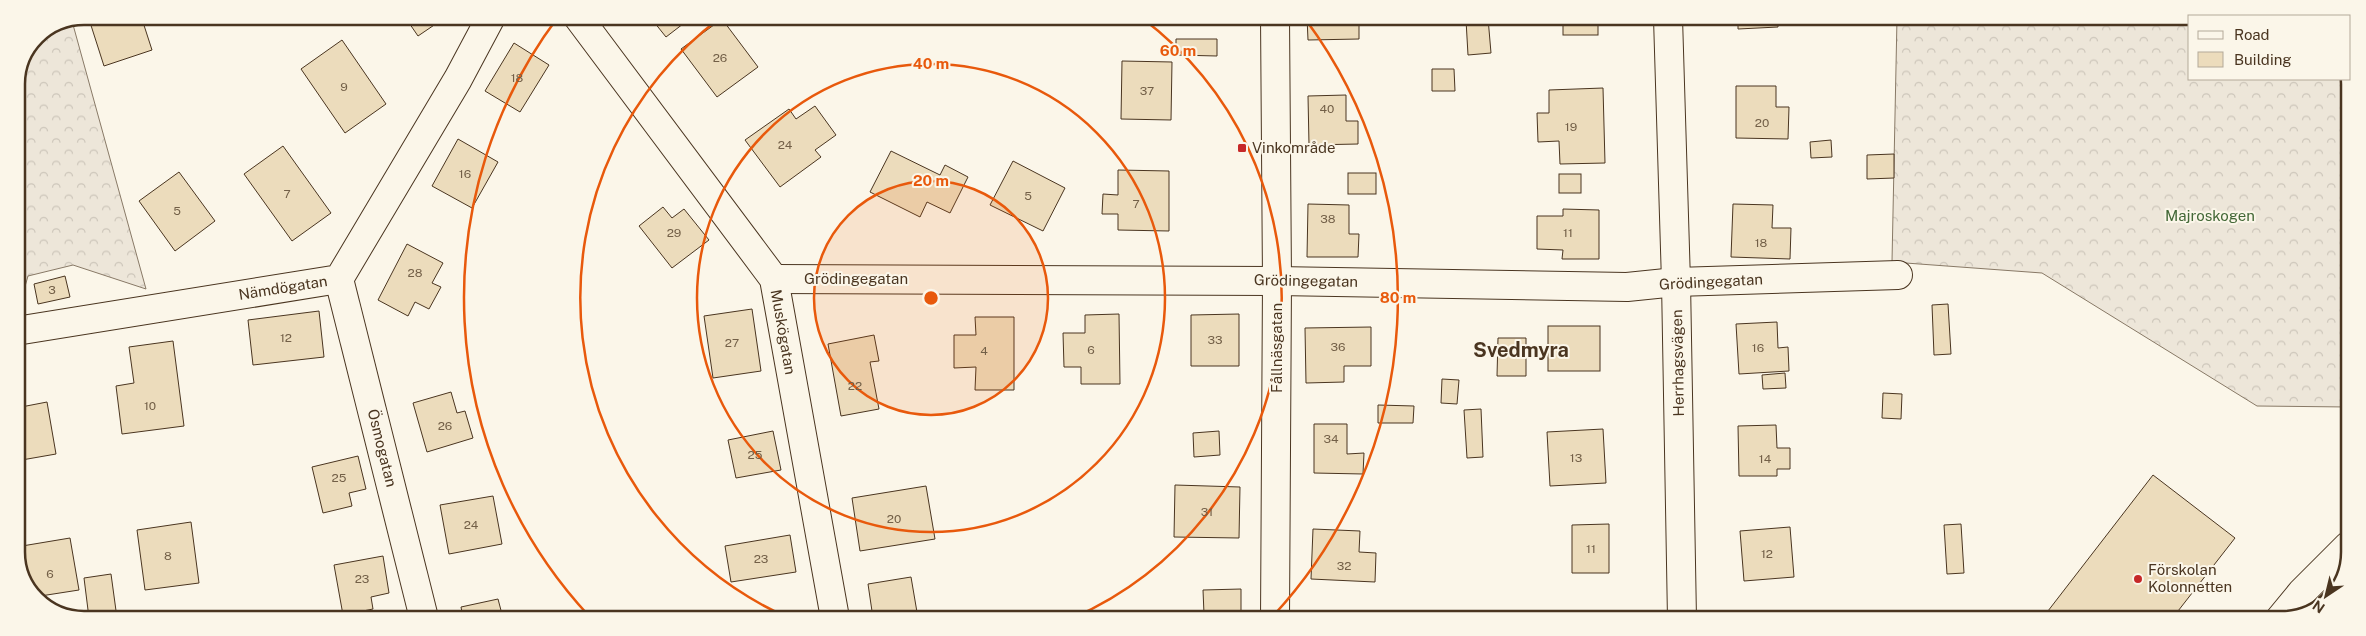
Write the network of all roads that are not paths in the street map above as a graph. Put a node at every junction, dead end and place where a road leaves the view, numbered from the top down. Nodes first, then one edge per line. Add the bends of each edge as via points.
1 (487, 25) edge
2 (584, 25) edge
3 (1275, 25) edge
4 (1668, 25) edge
5 (1898, 275) dead end
6 (340, 279) junction
7 (774, 279) junction
8 (1277, 281) junction
9 (1676, 282) junction
10 (25, 329) edge
11 (2341, 553) edge
12 (422, 611) edge
13 (833, 611) edge
14 (1275, 611) edge
15 (1682, 611) edge
16 (2287, 611) edge

1 - 6 street, Nämdögatan
2 - 7 street, Muskögatan
3 - 8 street, Fållnäsgatan
4 - 9 street, Herrhagsvägen
5 - 9 street, Grödingegatan
6 - 10 street, Nämdögatan
6 - 12 street, Ösmogatan
7 - 8 street, Grödingegatan
7 - 13 street, Muskögatan
8 - 9 street, Grödingegatan via 1626,287
8 - 14 street, Fållnäsgatan
9 - 15 street, Herrhagsvägen
11 - 16 street

